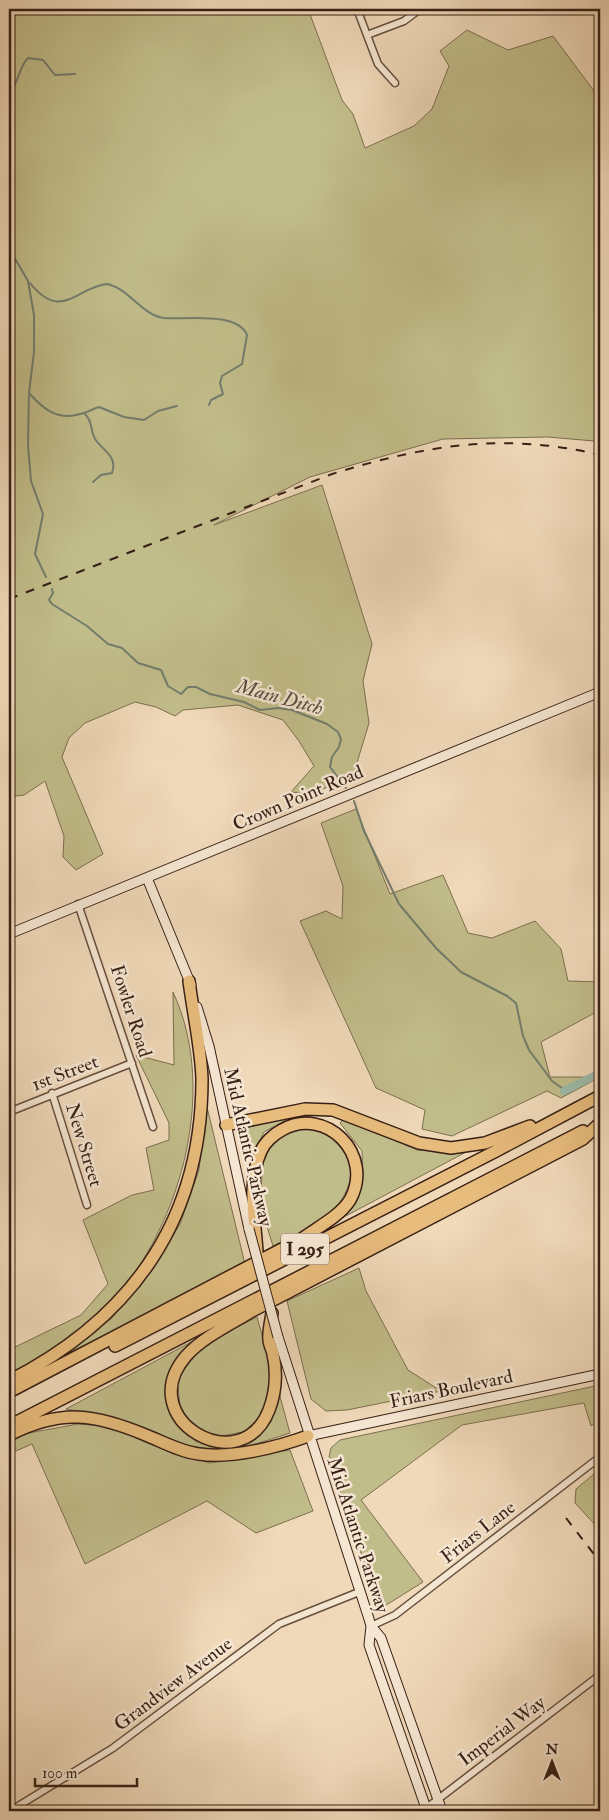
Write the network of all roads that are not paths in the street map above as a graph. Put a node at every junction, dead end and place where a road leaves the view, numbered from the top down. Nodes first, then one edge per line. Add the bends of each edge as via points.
1 (357, 9) edge
2 (420, 9) edge
3 (367, 35) junction
4 (395, 83) dead end
5 (600, 692) edge
6 (147, 878) junction
7 (78, 904) junction
8 (9, 934) edge
9 (189, 981) junction
10 (132, 1063) junction
11 (600, 1088) edge
12 (52, 1093) junction
13 (600, 1096) edge
14 (9, 1112) edge
15 (600, 1123) edge
16 (226, 1125) junction
17 (153, 1128) dead end
18 (87, 1205) dead end
19 (252, 1228) junction
20 (257, 1259) joint
21 (272, 1313) joint
22 (273, 1338) junction
23 (600, 1374) edge
24 (9, 1381) edge
25 (9, 1392) edge
26 (9, 1400) edge
27 (9, 1426) edge
28 (9, 1435) edge
29 (308, 1436) junction
30 (600, 1457) edge
31 (359, 1592) junction
32 (371, 1626) junction
33 (600, 1675) edge
34 (438, 1798) junction
35 (425, 1810) edge
36 (10, 1811) edge
37 (442, 1811) edge

1 - 3 street
2 - 3 street via 404,21
3 - 4 street via 378,64
5 - 6 main road, Crown Point Road
6 - 7 main road, Crown Point Road
6 - 9 main road, Mid Atlantic Parkway
7 - 8 main road, Crown Point Road
7 - 10 street, Fowler Road
9 - 16 main road, Mid Atlantic Parkway via 209,1046
9 - 24 highway via 202,1077 201,1103 196,1153 178,1210 140,1276 108,1313 75,1342
10 - 12 street, 1st Street
10 - 17 street, Fowler Road
11 - 16 highway via 506,1136 468,1147 435,1147 419,1143 333,1110 305,1109
12 - 14 street, 1st Street
12 - 18 street, New Street
13 - 26 highway, I 295
15 - 22 highway via 583,1140 252,1311 202,1343 187,1356 172,1383 174,1404 186,1428 202,1438 222,1442 242,1438 258,1428 275,1392
15 - 27 highway, I 295
16 - 19 main road, Mid Atlantic Parkway
19 - 20 highway, bridge
19 - 25 highway via 255,1166 261,1148 274,1134 292,1124 310,1122 328,1127 341,1136 351,1149 357,1180 350,1200 332,1218 303,1238
20 - 21 main road, bridge
21 - 22 highway
22 - 29 main road, Mid Atlantic Parkway
23 - 29 main road, Friars Boulevard
28 - 29 highway via 50,1420 81,1416 105,1419 173,1447 214,1455 292,1442
29 - 31 main road, Mid Atlantic Parkway
30 - 32 street, Friars Lane via 395,1615
31 - 32 main road, Mid Atlantic Parkway
31 - 36 street, Grandview Avenue via 279,1624 113,1748
32 - 34 main road, Mid Atlantic Parkway via 381,1638
32 - 35 main road, Mid Atlantic Parkway via 369,1645
33 - 34 street, Imperial Way
34 - 35 street, Imperial Way
34 - 37 main road, Mid Atlantic Parkway

